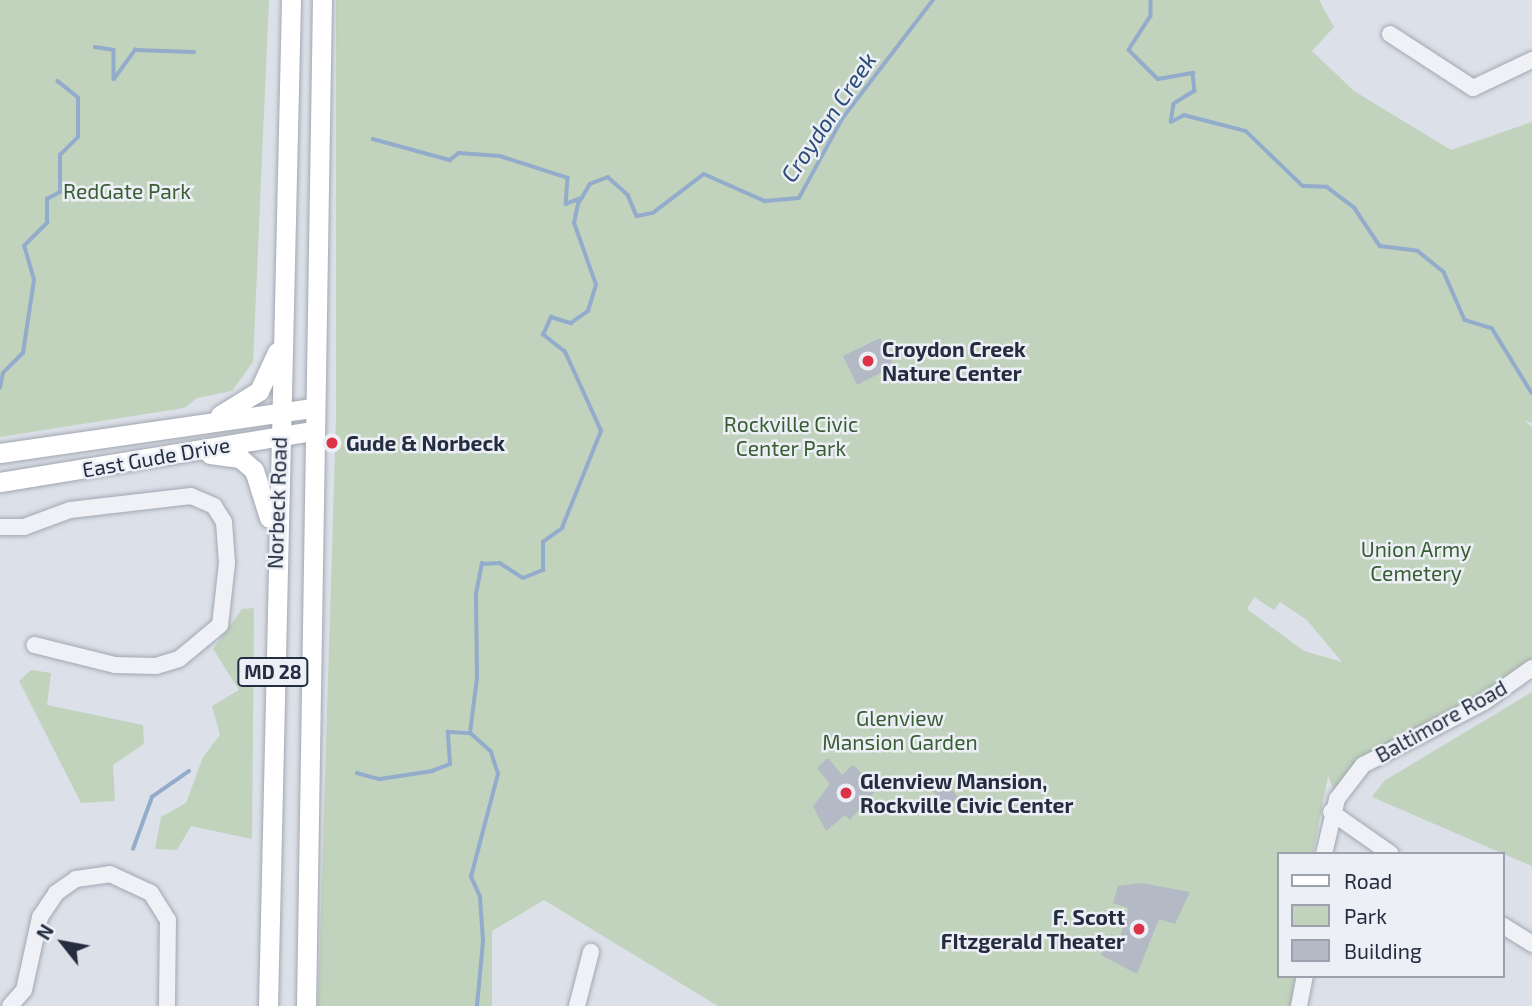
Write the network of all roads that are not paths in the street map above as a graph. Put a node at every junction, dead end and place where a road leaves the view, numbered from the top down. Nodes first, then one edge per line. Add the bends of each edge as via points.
1 (291, 0) edge
2 (322, 0) edge
3 (1390, 34) dead end
4 (1532, 60) edge
5 (282, 338) junction
6 (313, 408) junction
7 (280, 411) junction
8 (216, 418) junction
9 (313, 431) junction
10 (279, 436) junction
11 (0, 453) edge
12 (178, 454) junction
13 (0, 482) edge
14 (0, 527) edge
15 (276, 556) junction
16 (34, 645) dead end
17 (1532, 668) edge
18 (1331, 812) junction
19 (1324, 852) edge
20 (1388, 852) edge
21 (1504, 926) edge
22 (1532, 944) edge
23 (591, 952) dead end
24 (1305, 978) edge
25 (10, 1006) edge
26 (166, 1006) edge
27 (268, 1006) edge
28 (306, 1006) edge
29 (577, 1006) edge
30 (1299, 1006) edge

1 - 5 main road, Norbeck Road / MD 28
2 - 6 main road, Norbeck Road / MD 28
3 - 4 street via 1473,88
5 - 7 main road, Norbeck Road / MD 28
5 - 8 main road via 259,391
6 - 7 main road, East Gude Drive
6 - 9 main road, Norbeck Road / MD 28
7 - 8 main road, East Gude Drive
7 - 10 main road, Norbeck Road / MD 28
8 - 11 main road, East Gude Drive
9 - 10 main road, East Gude Drive
9 - 28 main road, Norbeck Road / MD 28
10 - 12 main road, East Gude Drive
10 - 15 main road, Norbeck Road / MD 28
12 - 13 main road, East Gude Drive
12 - 15 main road via 226,454 248,463 263,484
14 - 16 street via 24,527 69,510 191,496 214,506 224,522 227,563 220,625 179,659 156,666 115,665
15 - 27 main road, Norbeck Road / MD 28
17 - 18 street, Baltimore Road via 1484,702 1363,765
18 - 19 street, Baltimore Road
18 - 20 street
21 - 22 street
23 - 29 street
24 - 30 street
25 - 26 street via 34,960 40,918 55,893 76,879 130,879 151,893 168,920

